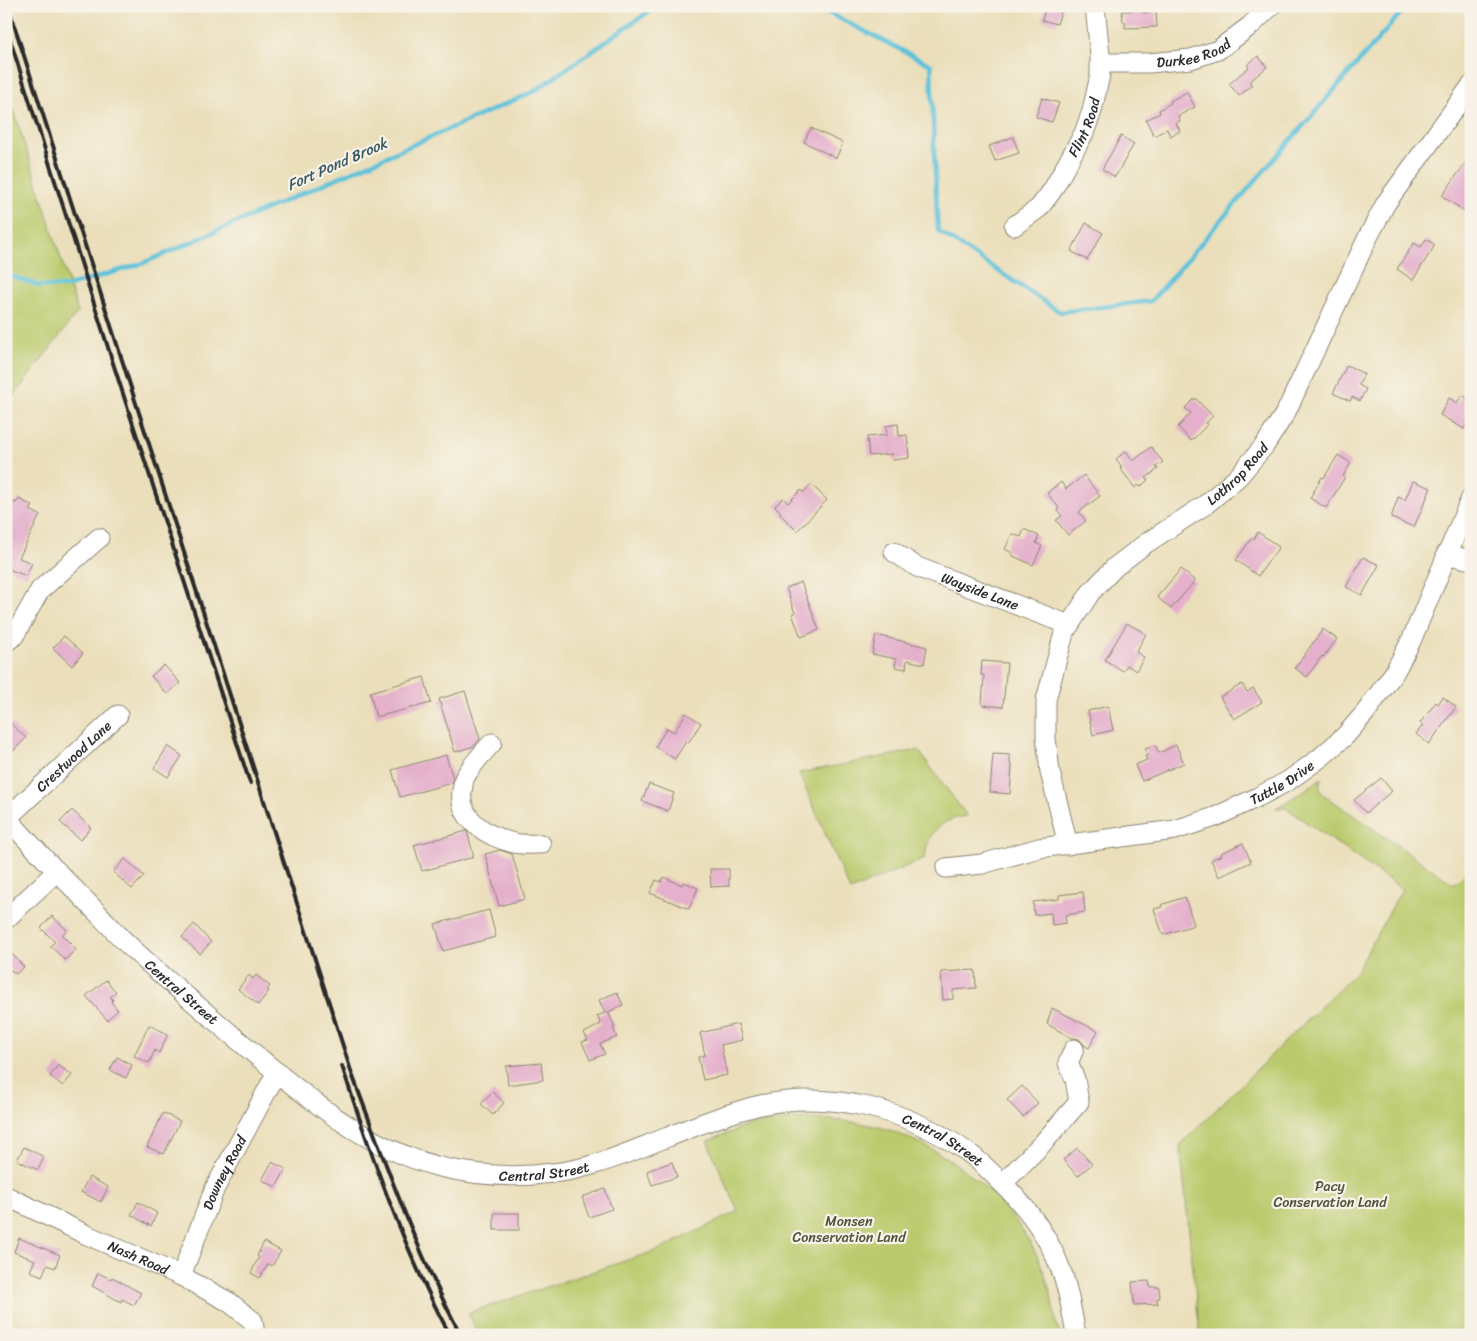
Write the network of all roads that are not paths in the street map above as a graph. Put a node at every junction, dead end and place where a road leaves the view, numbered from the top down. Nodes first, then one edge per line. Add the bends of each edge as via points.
1 (1095, 6) edge
2 (1271, 6) edge
3 (1100, 63) junction
4 (1471, 86) edge
5 (1014, 226) dead end
6 (1471, 498) edge
7 (100, 538) dead end
8 (894, 552) dead end
9 (1446, 554) junction
10 (1471, 560) edge
11 (1069, 625) junction
12 (6, 642) edge
13 (118, 715) dead end
14 (492, 743) dead end
15 (6, 818) edge
16 (540, 844) dead end
17 (1068, 845) junction
18 (946, 868) dead end
19 (57, 871) junction
20 (6, 919) edge
21 (1074, 1049) dead end
22 (277, 1072) junction
23 (1003, 1183) junction
24 (6, 1196) edge
25 (181, 1276) junction
26 (255, 1335) edge
27 (1076, 1335) edge

1 - 3 street, Flint Road
2 - 3 street, Durkee Road via 1218,50 1191,59
3 - 5 street, Flint Road via 1092,111 1074,153 1039,208
4 - 11 street, Lothrop Road via 1386,203 1286,412 1265,445 1232,483 1115,567 1091,592
6 - 9 street, Tuttle Drive
7 - 12 street via 40,590 14,636
8 - 11 street, Wayside Lane via 917,567
9 - 10 street
9 - 17 street, Tuttle Drive via 1411,641 1394,673 1360,719 1320,758 1288,781 1207,819 1175,830
11 - 17 street, Lothrop Road via 1046,700 1050,772
13 - 15 street, Crestwood Lane
14 - 16 street via 464,780 461,796 464,810 472,822 494,836 516,844
15 - 19 street, Central Street
17 - 18 street, Tuttle Drive via 1039,848 982,864
19 - 20 street
19 - 22 street, Central Street via 134,950
21 - 23 street via 1068,1062 1079,1102
22 - 23 street, Central Street via 338,1120 378,1143 469,1174 555,1173 614,1158 717,1118 759,1106 819,1100 876,1108 927,1127 977,1158
22 - 25 street, Downey Road via 215,1188
23 - 27 street, Central Street via 1046,1236 1061,1268
24 - 25 street, Nash Road
25 - 26 street, Nash Road via 230,1302 253,1321

